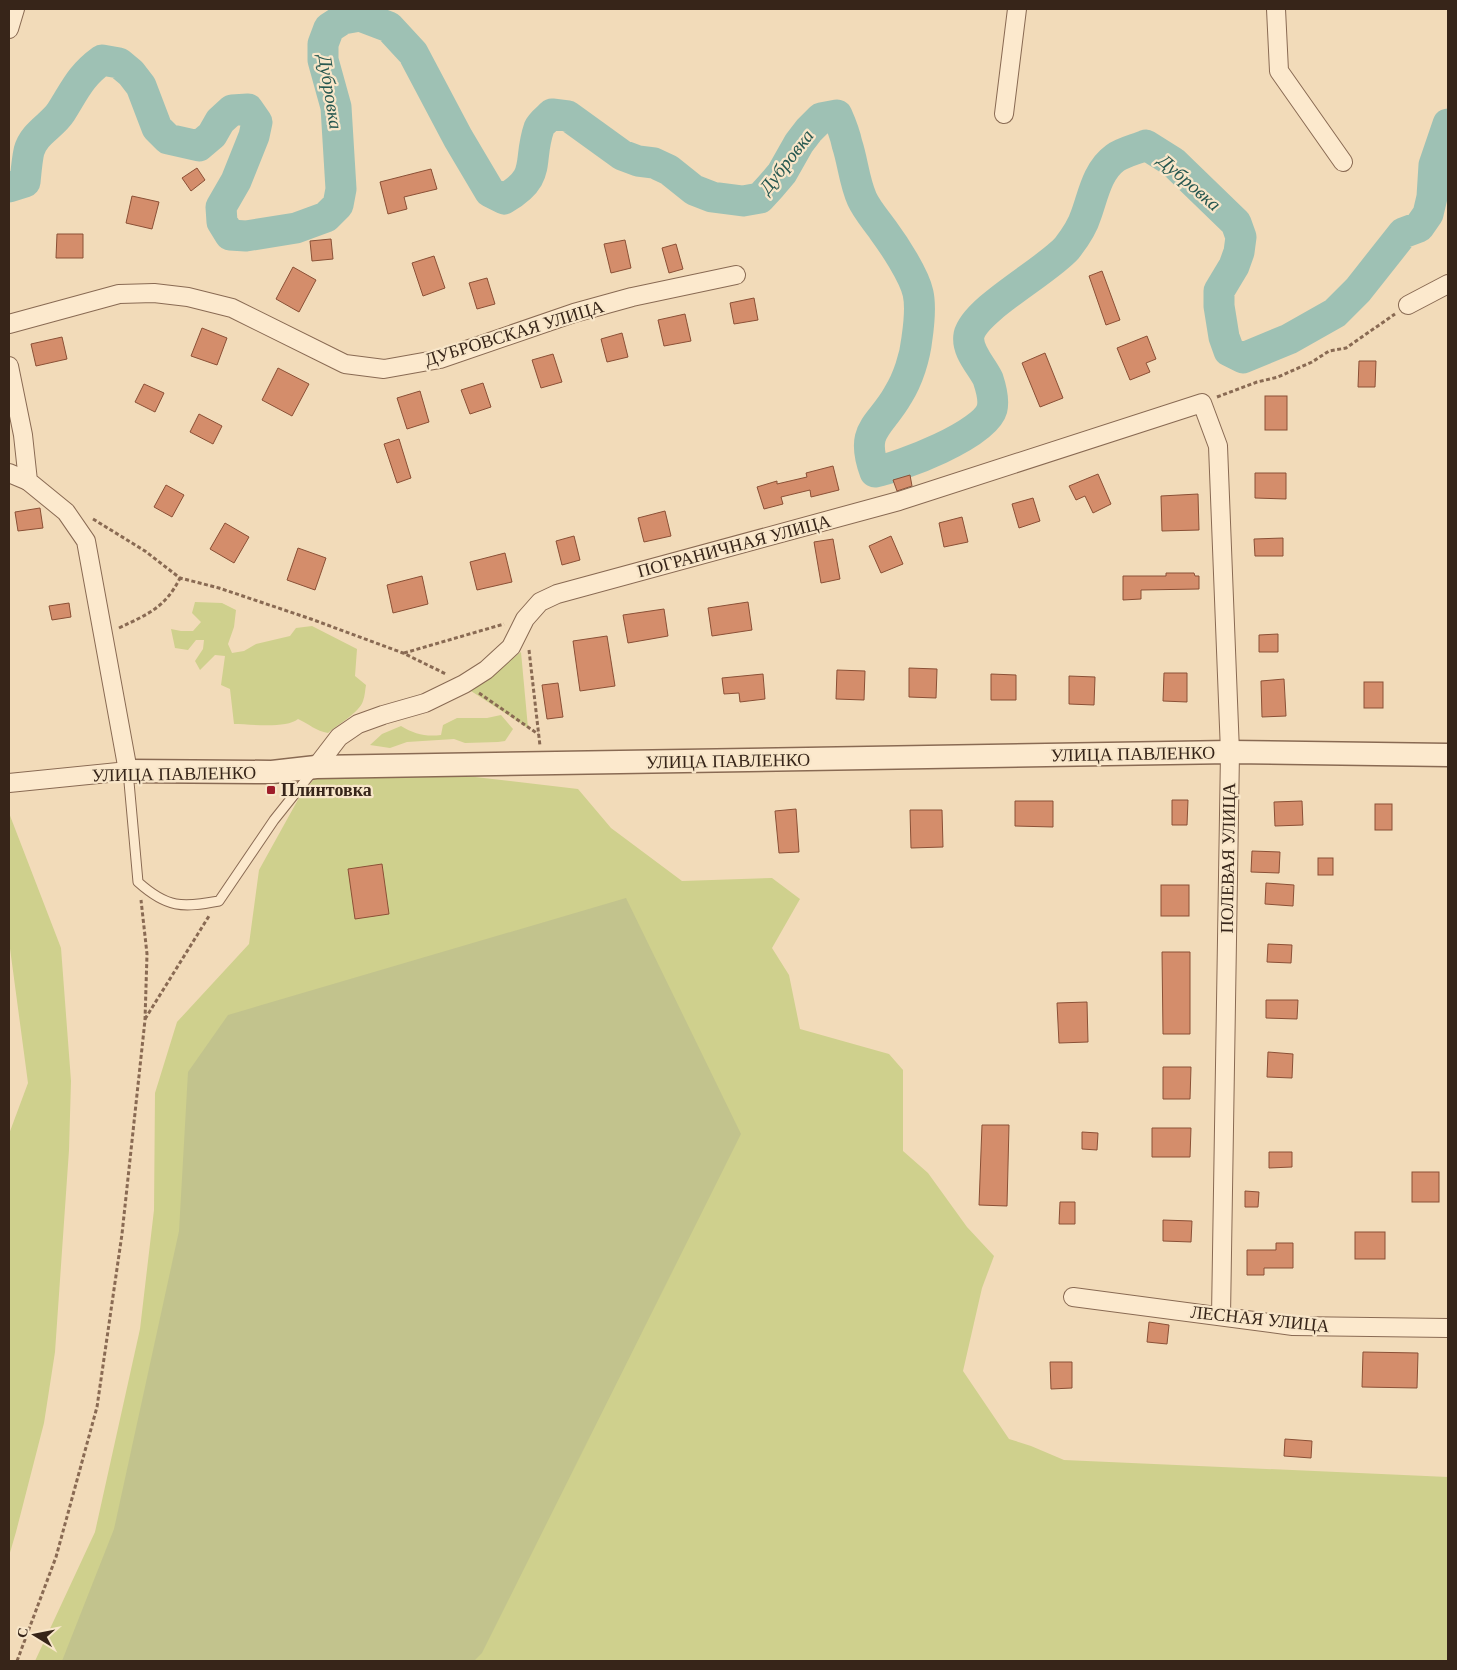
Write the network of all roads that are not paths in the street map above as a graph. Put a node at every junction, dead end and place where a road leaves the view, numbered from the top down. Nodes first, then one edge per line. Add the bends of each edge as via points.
1 (15, 9) edge
2 (1017, 9) edge
3 (1276, 9) edge
4 (9, 30) edge
5 (1004, 114) dead end
6 (1343, 162) dead end
7 (736, 275) dead end
8 (1448, 284) edge
9 (1408, 305) road end
10 (9, 324) edge
11 (9, 366) edge
12 (1202, 403) joint
13 (9, 473) edge
14 (28, 481) junction
15 (9, 484) edge
16 (1230, 752) junction
17 (1448, 755) edge
18 (316, 766) junction
19 (128, 771) junction
20 (9, 784) edge
21 (1073, 1297) dead end
22 (1220, 1316) junction
23 (1448, 1328) edge

1 - 4 street
2 - 5 street
3 - 6 street via 1279,71
7 - 10 street, ДУБРОВСКАЯ УЛИЦА via 632,297 574,313 440,359 384,369 345,364 232,308 188,297 154,293 119,294
8 - 9 street
11 - 14 street
12 - 16 street, ПОЛЕВАЯ УЛИЦА via 1218,446
12 - 18 street, ПОГРАНИЧНАЯ УЛИЦА via 899,500 557,594 540,602 525,619 511,647 486,670 425,703 358,724 339,737
13 - 14 street
14 - 15 lane
14 - 19 street via 66,512 86,541
16 - 17 street, УЛИЦА ПАВЛЕНКО
16 - 18 street, УЛИЦА ПАВЛЕНКО
16 - 22 street, ПОЛЕВАЯ УЛИЦА
18 - 19 street, УЛИЦА ПАВЛЕНКО via 272,772
18 - 19 lane via 274,820 219,901 198,905 177,905 154,896 138,882
19 - 20 street, УЛИЦА ПАВЛЕНКО
21 - 22 street, ЛЕСНАЯ УЛИЦА
22 - 23 street, ЛЕСНАЯ УЛИЦА via 1293,1326

